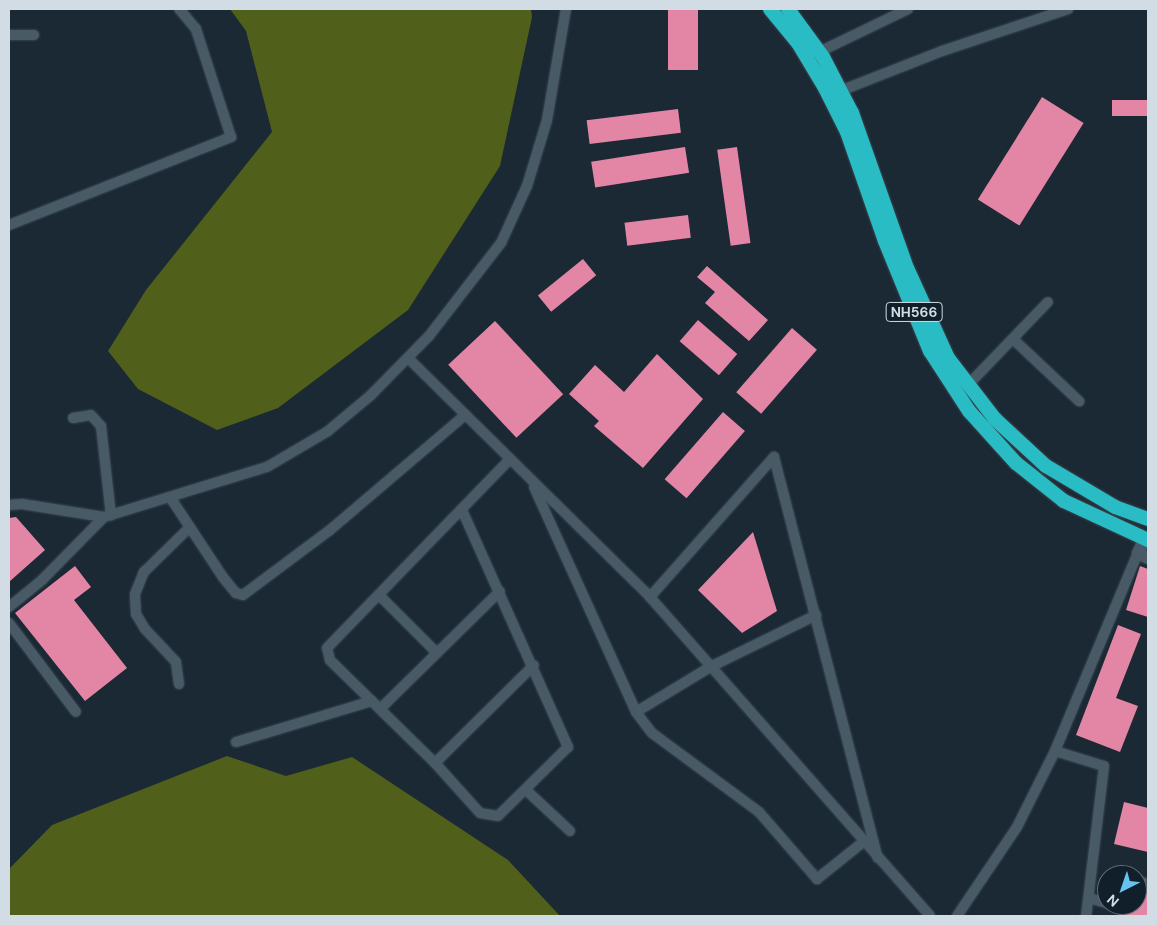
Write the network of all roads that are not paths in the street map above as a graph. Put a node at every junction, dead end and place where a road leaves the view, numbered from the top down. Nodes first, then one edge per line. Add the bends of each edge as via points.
1 (180, 9) edge
2 (566, 9) edge
3 (770, 9) edge
4 (788, 9) edge
5 (908, 9) edge
6 (1068, 9) edge
7 (9, 35) edge
8 (34, 35) dead end
9 (819, 52) junction
10 (840, 91) junction
11 (9, 225) edge
12 (1048, 302) dead end
13 (1013, 339) junction
14 (408, 358) junction
15 (968, 385) junction
16 (1079, 401) dead end
17 (465, 415) junction
18 (73, 418) dead end
19 (509, 460) junction
20 (531, 481) junction
21 (170, 497) junction
22 (9, 505) edge
23 (462, 510) junction
24 (107, 516) junction
25 (1148, 519) edge
26 (190, 527) junction
27 (1147, 540) edge
28 (1143, 556) edge
29 (500, 591) junction
30 (379, 595) junction
31 (650, 598) junction
32 (9, 607) edge
33 (816, 614) junction
34 (9, 623) edge
35 (436, 653) junction
36 (534, 666) junction
37 (712, 666) junction
38 (179, 684) dead end
39 (372, 701) junction
40 (380, 708) junction
41 (76, 712) dead end
42 (636, 712) junction
43 (236, 742) dead end
44 (1055, 751) junction
45 (435, 763) junction
46 (526, 790) junction
47 (570, 832) dead end
48 (862, 842) junction
49 (878, 860) junction
50 (1089, 898) junction
51 (1097, 900) edge
52 (930, 916) edge
53 (957, 916) edge
54 (1086, 916) edge

1 - 11 street via 196,29 231,138
2 - 14 street via 547,120 523,194 501,242 453,307
3 - 27 highway, NH566 via 798,43 826,88 847,132 885,241 930,351 969,411 1016,463 1064,501
4 - 9 highway, NH566
5 - 9 street
6 - 10 street via 942,51
7 - 8 street
9 - 10 highway, NH566
10 - 15 highway, NH566 via 872,165 907,268 934,330
12 - 13 street
13 - 15 street
13 - 16 street
14 - 17 street
14 - 21 street via 328,431 267,467
15 - 25 highway, NH566 via 995,419 1046,466 1115,507
17 - 19 street
17 - 26 street via 330,530 243,595 236,593 222,576
18 - 24 street via 91,415 101,426
19 - 20 street
19 - 23 street
20 - 31 street
20 - 42 street
21 - 24 street
21 - 26 street
22 - 24 street
23 - 29 street
23 - 30 street
24 - 32 street via 42,580
26 - 38 street via 144,572 135,594 136,614 145,629 176,662
27 - 28 street
28 - 44 street
29 - 35 street
29 - 36 street
30 - 35 street
30 - 39 street via 327,648 330,660
31 - 33 street via 774,457
31 - 37 street
33 - 37 street
33 - 49 street
34 - 41 street
35 - 40 street
36 - 45 street
36 - 46 street via 568,747
37 - 42 street
37 - 48 street
39 - 40 street
39 - 43 street
40 - 45 street
42 - 48 street via 652,733 759,812 817,879
44 - 50 street via 1104,766
44 - 53 street via 1017,827
45 - 46 street via 480,813 498,816
46 - 47 street
48 - 49 street
49 - 52 street
50 - 51 street
50 - 54 street

